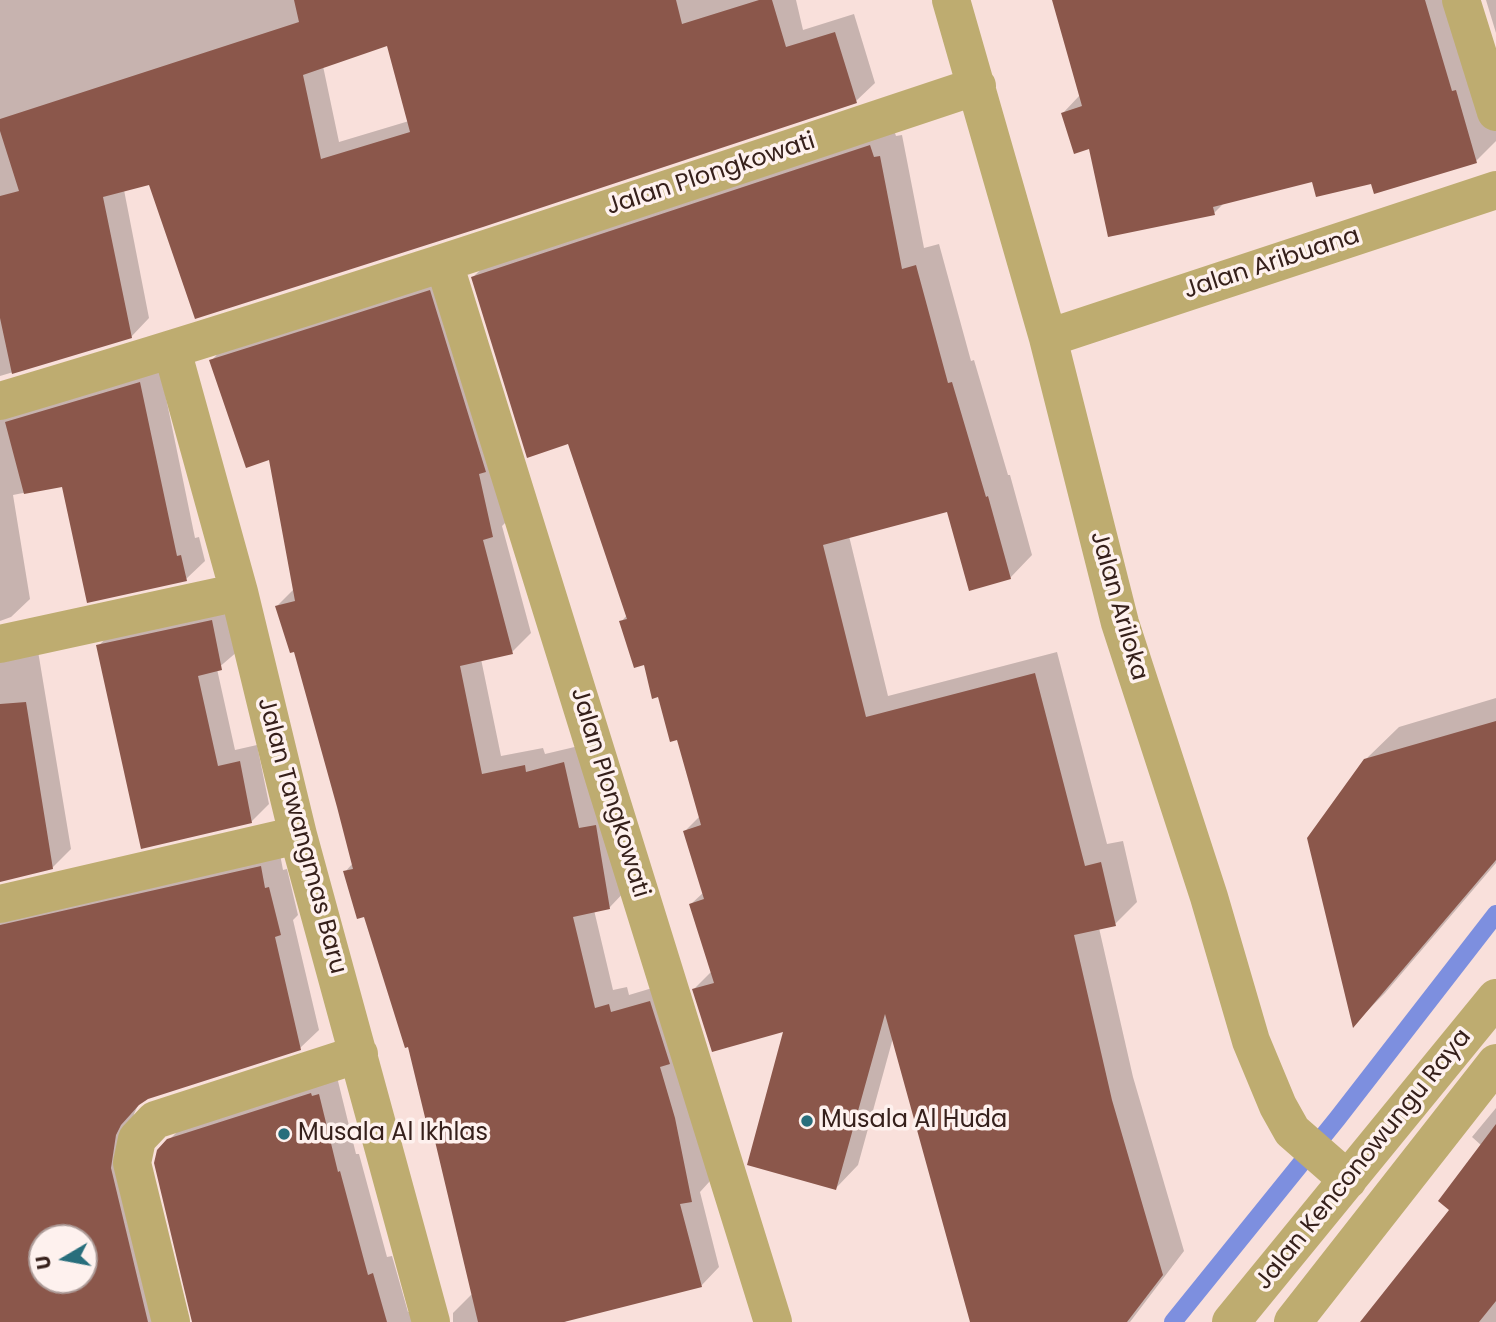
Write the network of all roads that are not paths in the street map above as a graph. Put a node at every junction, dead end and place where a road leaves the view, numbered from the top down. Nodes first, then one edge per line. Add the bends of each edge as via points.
1 (951, 0) edge
2 (1461, 0) edge
3 (977, 86) junction
4 (1496, 112) edge
5 (1496, 190) edge
6 (444, 263) junction
7 (1048, 338) junction
8 (172, 350) junction
9 (0, 401) edge
10 (239, 592) junction
11 (0, 644) edge
12 (298, 835) junction
13 (0, 904) edge
14 (1496, 998) edge
15 (359, 1054) junction
16 (1496, 1063) edge
17 (1340, 1172) junction
18 (171, 1322) edge
19 (431, 1322) edge
20 (773, 1322) edge
21 (1231, 1322) edge
22 (1293, 1322) edge

1 - 3 street, Jalan Ariloka
2 - 4 street
3 - 6 street, Jalan Plongkowati
3 - 7 street, Jalan Ariloka
5 - 7 street, Jalan Aribuana
6 - 8 street, Jalan Plongkowati
6 - 20 street, Jalan Plongkowati
7 - 17 street, Jalan Ariloka via 1120,623 1251,1041 1292,1131
8 - 9 street, Jalan Plongkowati
8 - 10 street, Jalan Tawangmas Baru
10 - 11 street
10 - 12 street, Jalan Tawangmas Baru
12 - 13 street
12 - 15 street, Jalan Tawangmas Baru
14 - 17 street, Jalan Kenconowungu Raya
15 - 18 street via 155,1120 137,1139 132,1163
15 - 19 street, Jalan Tawangmas Baru
16 - 22 street
17 - 21 street, Jalan Kenconowungu Raya

